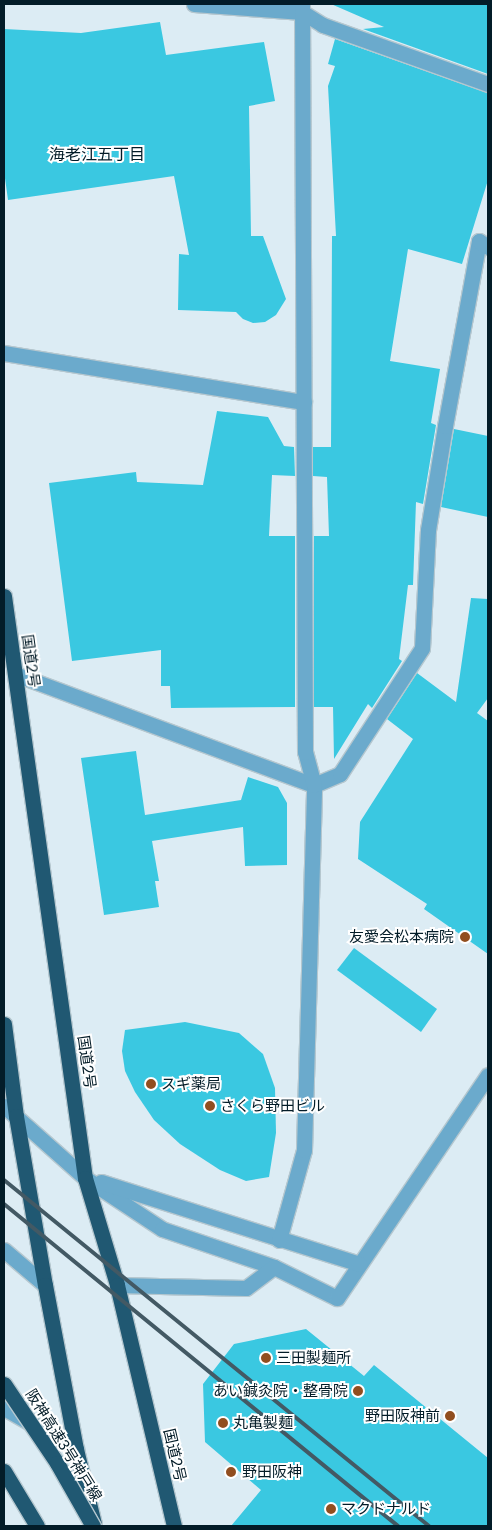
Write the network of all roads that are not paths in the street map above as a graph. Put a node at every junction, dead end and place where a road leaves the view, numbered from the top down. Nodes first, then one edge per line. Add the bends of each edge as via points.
1 (194, 4) edge
2 (302, 8) edge
3 (488, 84) edge
4 (488, 247) edge
5 (4, 354) edge
6 (304, 402) junction
7 (4, 596) edge
8 (15, 674) junction
9 (314, 785) junction
10 (4, 1024) edge
11 (488, 1075) edge
12 (4, 1106) edge
13 (16, 1116) junction
14 (85, 1178) junction
15 (279, 1240) junction
16 (4, 1250) edge
17 (359, 1264) junction
18 (274, 1267) junction
19 (45, 1284) junction
20 (117, 1286) junction
21 (4, 1384) edge
22 (4, 1408) edge
23 (76, 1449) junction
24 (4, 1471) edge
25 (37, 1526) edge
26 (94, 1526) edge
27 (174, 1526) edge

1 - 2 street
2 - 3 street via 323,25
2 - 6 street
4 - 9 street via 479,241 445,426 428,530 422,648 340,774
5 - 6 street
6 - 9 street via 305,752
7 - 8 highway, 国道2号
8 - 9 street
8 - 14 highway, 国道2号
9 - 15 street via 304,1150
10 - 13 highway
11 - 17 street
12 - 13 street
13 - 14 street
13 - 19 highway
14 - 15 street
14 - 18 street via 162,1229
14 - 20 highway, 国道2号
15 - 17 street
16 - 19 street
17 - 18 street via 337,1298
18 - 20 street via 246,1288
19 - 23 highway
20 - 27 highway, 国道2号
21 - 26 highway, 阪神高速3号神戸線, bridge
22 - 23 street
23 - 26 highway
24 - 25 highway

